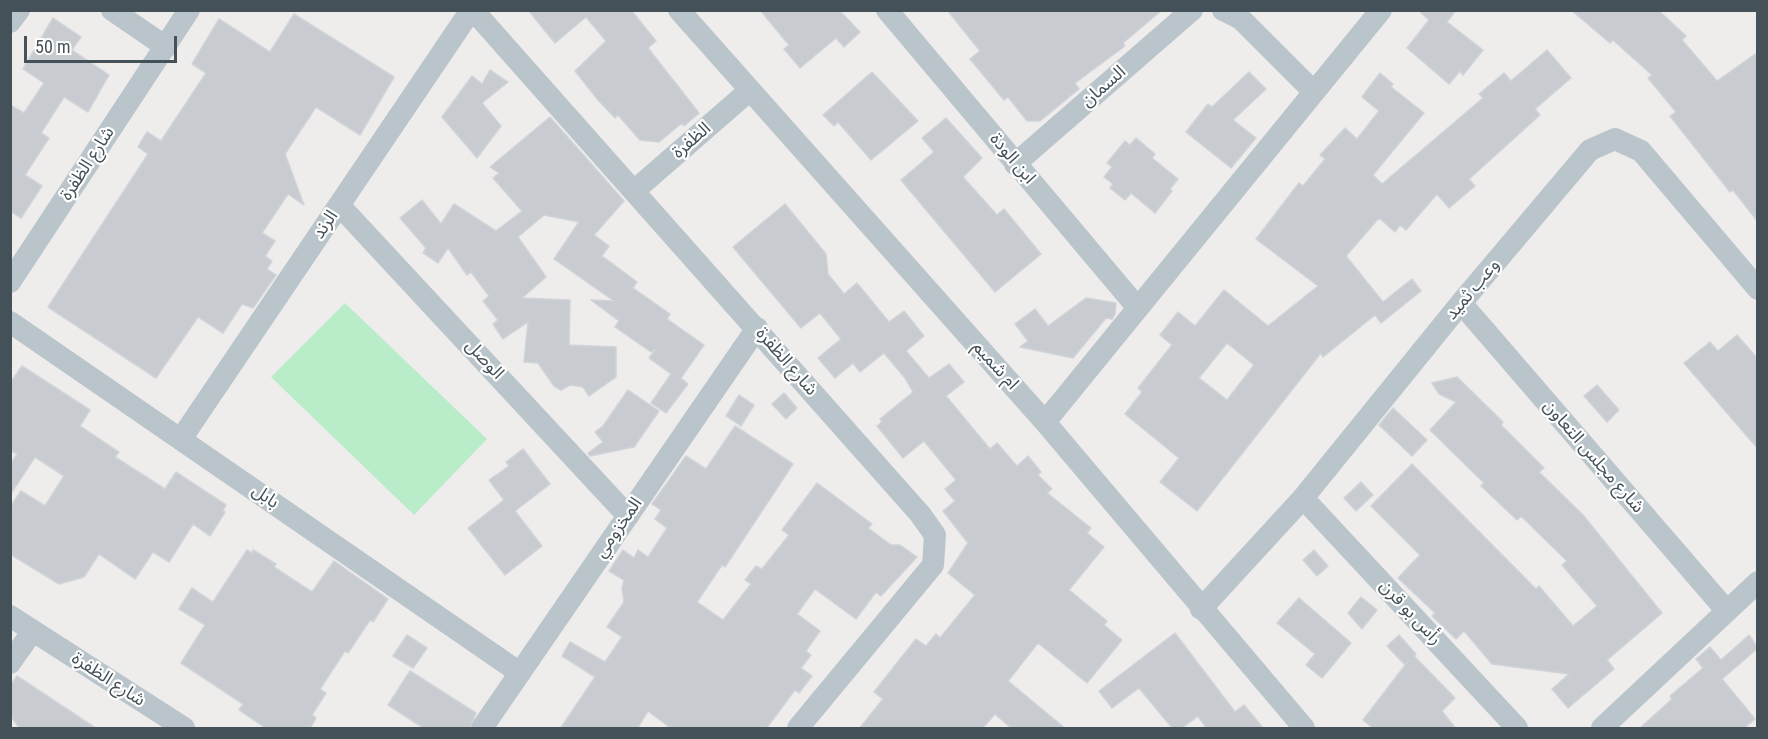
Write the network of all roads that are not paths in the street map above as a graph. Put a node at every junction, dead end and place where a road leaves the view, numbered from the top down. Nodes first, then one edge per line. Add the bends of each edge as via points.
1 (19, 10) edge
2 (112, 10) edge
3 (189, 10) edge
4 (472, 10) edge
5 (679, 10) edge
6 (887, 10) edge
7 (1192, 10) edge
8 (1223, 10) edge
9 (1381, 10) edge
10 (10, 22) edge
11 (166, 47) junction
12 (750, 90) junction
13 (1314, 92) junction
14 (1016, 164) junction
15 (634, 191) junction
16 (339, 205) junction
17 (10, 282) edge
18 (1758, 289) edge
19 (1461, 303) junction
20 (1137, 307) junction
21 (10, 322) edge
22 (757, 328) junction
23 (1045, 422) junction
24 (181, 439) junction
25 (1303, 498) junction
26 (628, 516) junction
27 (1758, 582) edge
28 (1202, 609) junction
29 (1726, 610) junction
30 (10, 616) edge
31 (32, 632) junction
32 (10, 663) edge
33 (520, 673) junction
34 (184, 729) edge
35 (482, 729) edge
36 (798, 729) edge
37 (1304, 729) edge
38 (1517, 729) edge
39 (1602, 729) edge

1 - 10 street
2 - 11 street
3 - 11 street, شارع الظفرة
4 - 15 street, شارع الظفرة
4 - 16 street, الرند
5 - 12 street, ام شميم
6 - 14 street, ابن الودة
7 - 14 street, السمان
8 - 13 street via 1241,18
9 - 13 street
11 - 17 street, شارع الظفرة
12 - 15 street, الظفرة
12 - 23 street, ام شميم
13 - 20 street
14 - 20 street, ابن الودة
15 - 22 street, شارع الظفرة
16 - 24 street, الرند
16 - 26 street, الوصل
18 - 19 street, وعب ثميد via 1641,152 1615,139 1590,150
19 - 25 street, وعب ثميد
19 - 29 street, شارع مجلس التعاون
20 - 23 street
21 - 24 street, بابل
22 - 26 street, المخزومي
22 - 36 street, شارع الظفرة via 935,535 933,565
23 - 28 street, ام شميم
24 - 33 street, بابل
25 - 28 street, وعب ثميد
25 - 38 street, رأس بو قرن
26 - 33 street, المخزومي
27 - 29 street
28 - 37 street, ام شميم
29 - 39 street
30 - 31 street, شارع الظفرة
31 - 32 street
31 - 34 street, شارع الظفرة
33 - 35 street, المخزومي

